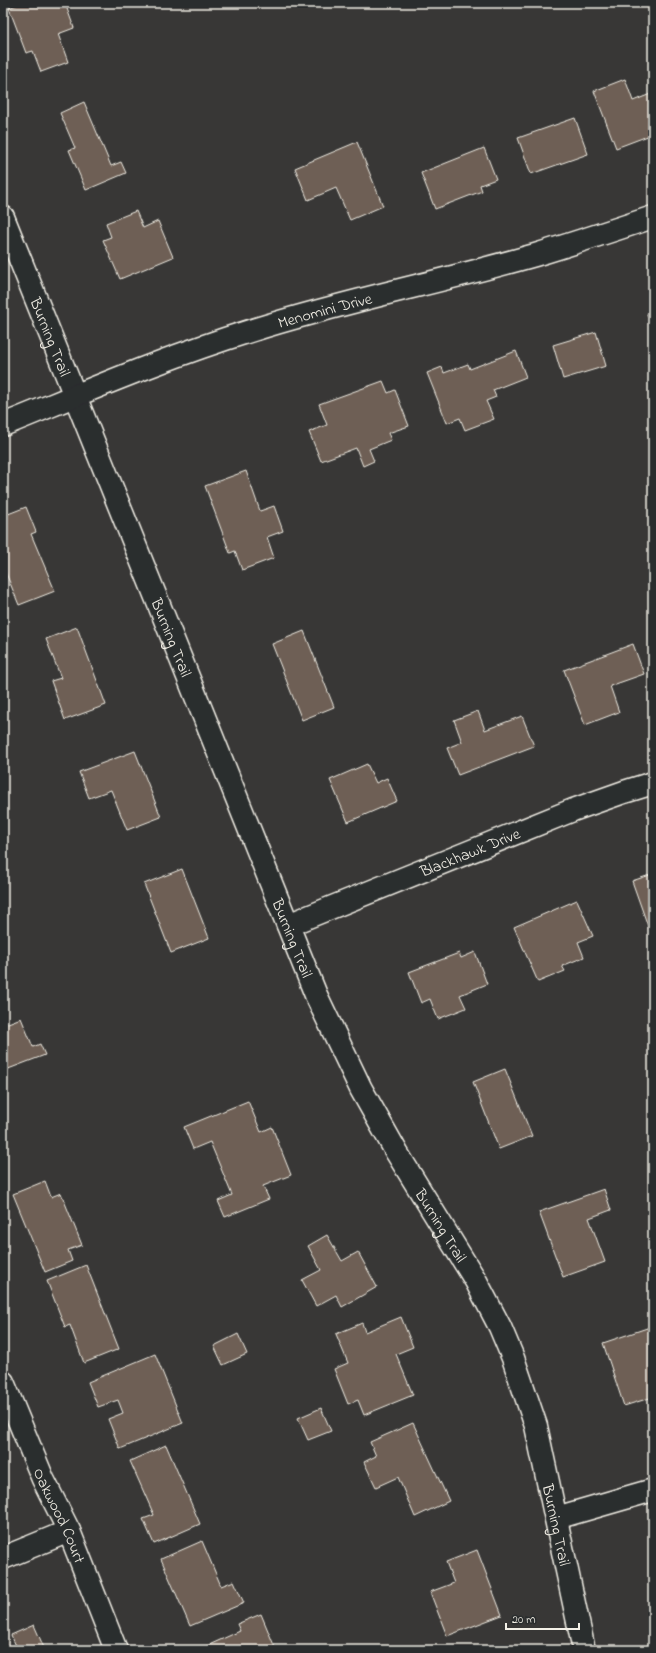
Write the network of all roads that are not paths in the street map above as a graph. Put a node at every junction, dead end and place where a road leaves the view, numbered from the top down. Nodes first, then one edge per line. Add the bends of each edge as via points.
1 (3, 217) edge
2 (653, 217) edge
3 (75, 396) junction
4 (3, 425) edge
5 (653, 783) edge
6 (288, 925) junction
7 (3, 1382) edge
8 (653, 1490) edge
9 (556, 1518) junction
10 (69, 1531) junction
11 (3, 1558) edge
12 (116, 1650) edge
13 (584, 1650) edge

1 - 3 street, Burning Trail
2 - 3 street, Menomini Drive via 534,255 251,330 194,349
3 - 4 street, Menomini Drive
3 - 6 street, Burning Trail
5 - 6 street, Blackhawk Drive via 573,810
6 - 9 street, Burning Trail via 316,995 361,1089 476,1281 500,1327 536,1426
7 - 10 street, Oakwood Court via 43,1479
8 - 9 street
9 - 13 street, Burning Trail
10 - 11 street
10 - 12 street, Oakwood Court

